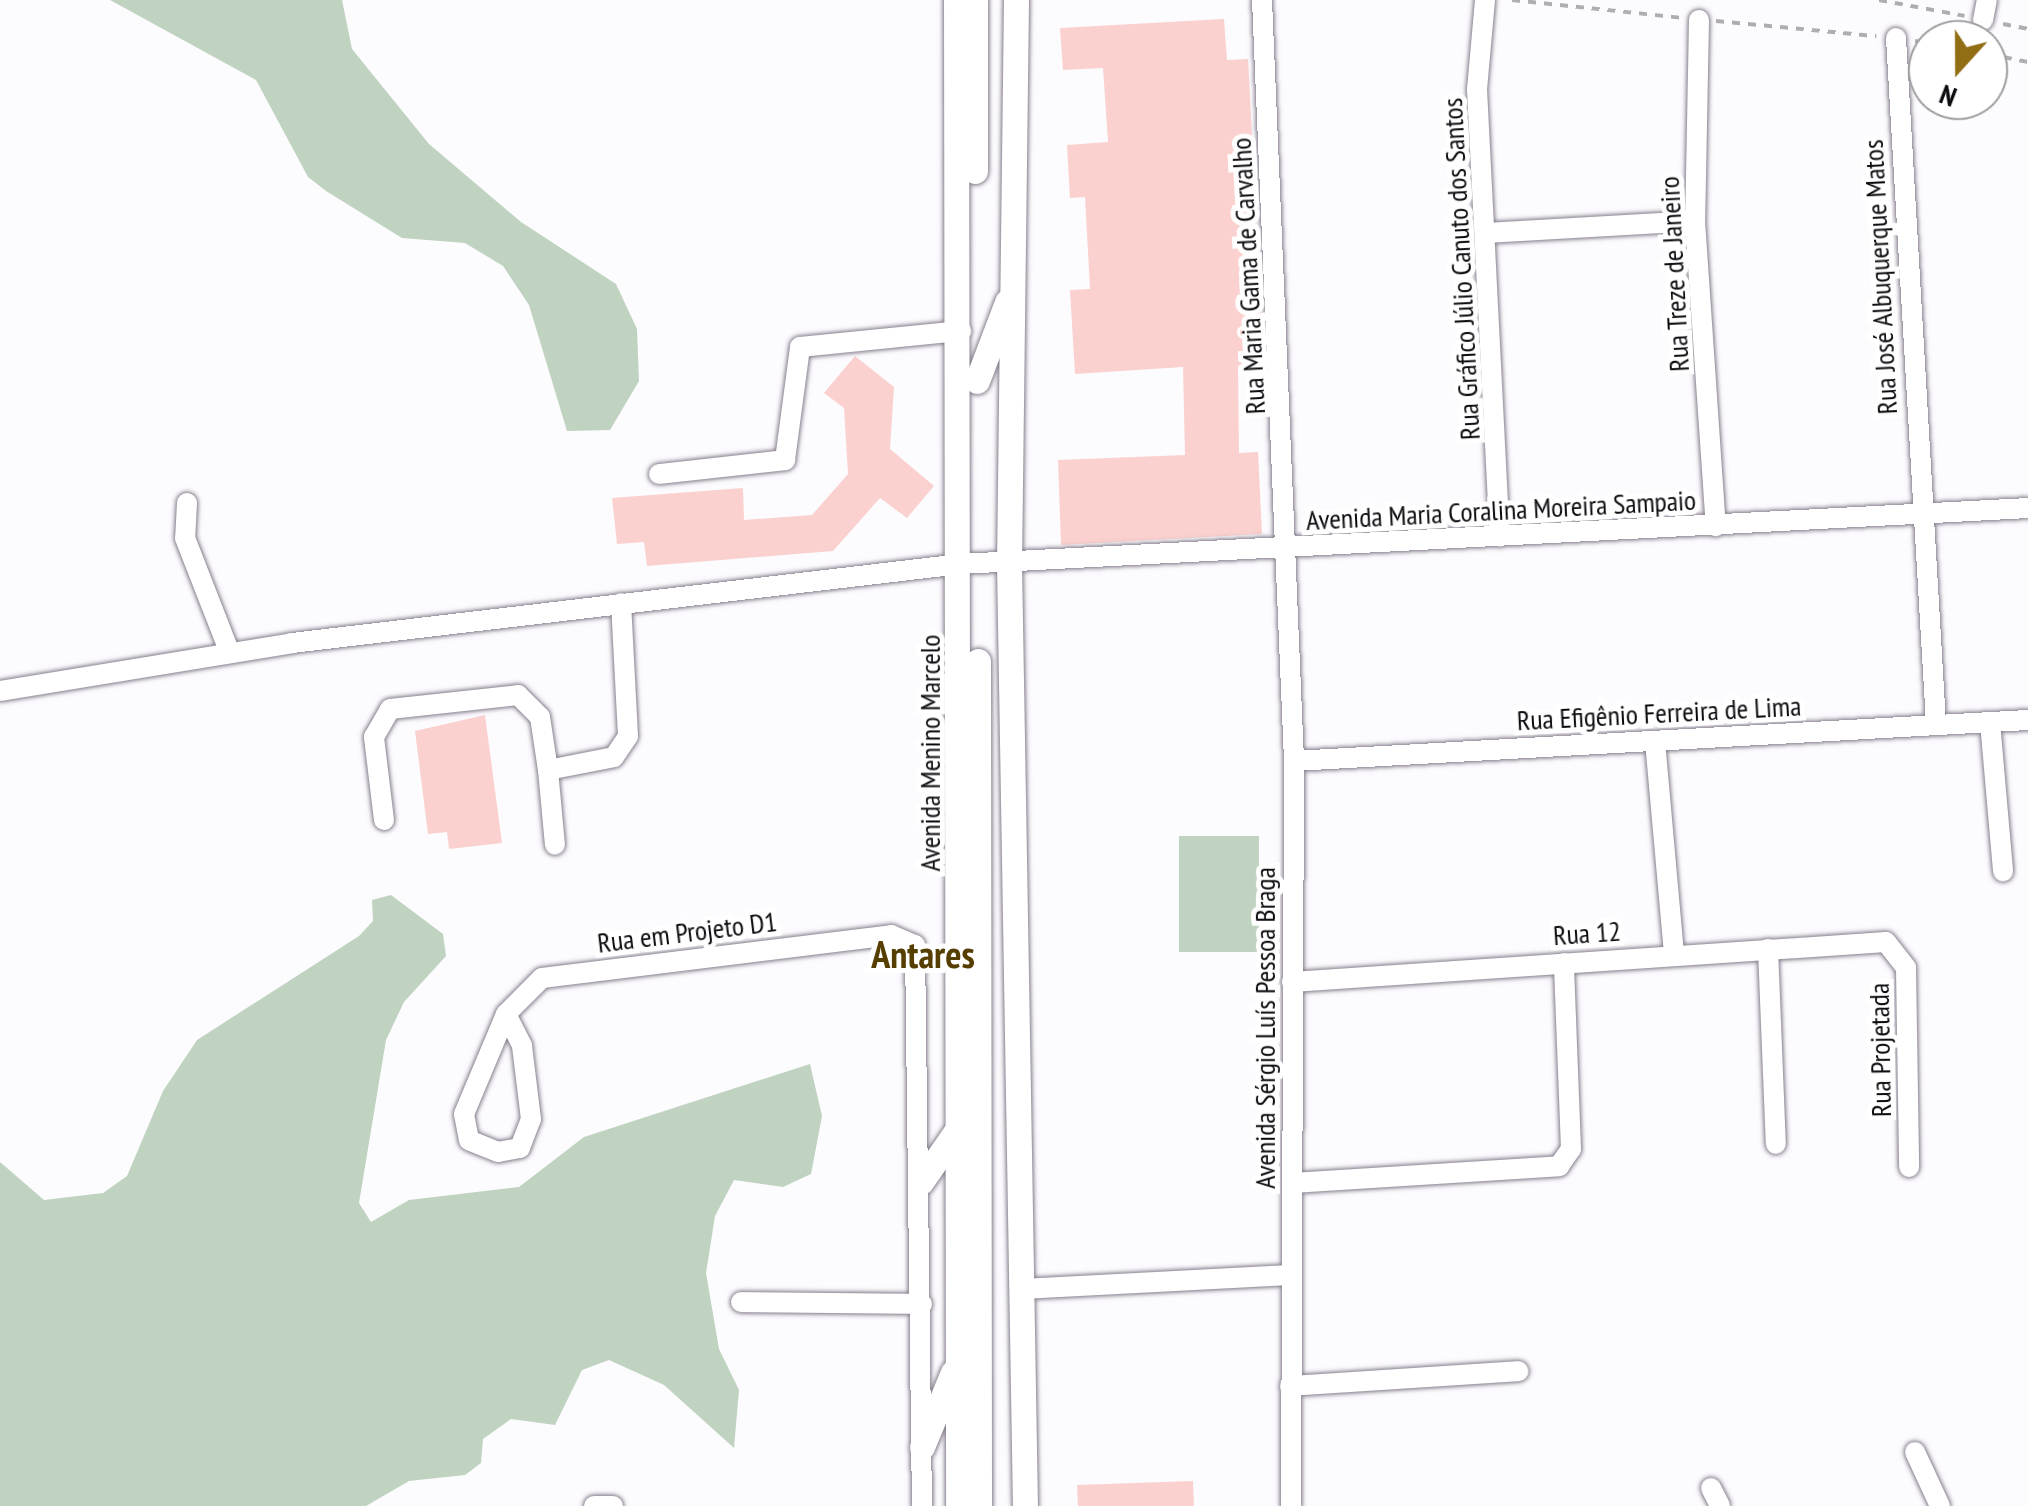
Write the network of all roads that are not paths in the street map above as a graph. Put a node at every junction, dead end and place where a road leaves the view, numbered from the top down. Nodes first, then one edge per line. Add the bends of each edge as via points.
1 (956, 0) edge
2 (975, 0) edge
3 (1016, 0) edge
4 (1262, 0) edge
5 (1485, 0) edge
6 (1699, 20) dead end
7 (1896, 38) dead end
8 (1695, 221) junction
9 (1487, 234) junction
10 (1013, 287) junction
11 (960, 332) junction
12 (976, 382) junction
13 (659, 474) dead end
14 (187, 503) dead end
15 (2028, 508) edge
16 (1919, 514) junction
17 (1716, 526) junction
18 (1500, 536) junction
19 (1288, 550) junction
20 (1009, 563) junction
21 (969, 564) junction
22 (621, 603) junction
23 (229, 651) junction
24 (0, 690) edge
25 (2028, 720) edge
26 (1990, 722) junction
27 (1936, 724) junction
28 (1655, 742) junction
29 (1294, 761) junction
30 (548, 770) junction
31 (384, 820) dead end
32 (554, 845) dead end
33 (2003, 871) dead end
34 (1886, 942) joint
35 (1768, 949) junction
36 (1674, 954) junction
37 (1564, 963) junction
38 (1292, 982) junction
39 (506, 1014) junction
40 (959, 1126) junction
41 (1776, 1144) dead end
42 (1908, 1167) dead end
43 (921, 1182) junction
44 (1292, 1183) junction
45 (1290, 1274) junction
46 (1022, 1289) junction
47 (741, 1302) dead end
48 (922, 1304) junction
49 (959, 1358) junction
50 (1519, 1371) dead end
51 (1290, 1386) junction
52 (922, 1448) junction
53 (1915, 1452) dead end
54 (594, 1506) edge
55 (613, 1506) edge
56 (922, 1506) edge
57 (958, 1506) edge
58 (979, 1506) edge
59 (1025, 1506) edge
60 (1291, 1506) edge
61 (1940, 1506) edge

1 - 11 main road, Avenida Menino Marcelo
2 - 12 main road, Avenida Menino Marcelo
3 - 10 main road
4 - 19 street, Rua Maria Gama de Carvalho
5 - 9 street, Rua Gráfico Júlio Canuto dos Santos via 1478,89
6 - 8 street, Rua Treze de Janeiro
7 - 16 street, Rua José Albuquerque Matos
8 - 9 street
8 - 17 street, Rua Treze de Janeiro
9 - 18 street, Rua Gráfico Júlio Canuto dos Santos
10 - 12 main road
10 - 20 main road
11 - 13 street via 800,347 785,460
11 - 21 main road, Avenida Menino Marcelo
12 - 21 main road, Avenida Menino Marcelo
14 - 23 street via 185,538
15 - 16 street, Avenida Maria Coralina Moreira Sampaio
16 - 17 street, Avenida Maria Coralina Moreira Sampaio
16 - 27 street, Rua José Albuquerque Matos
17 - 18 street, Avenida Maria Coralina Moreira Sampaio
18 - 19 street, Avenida Maria Coralina Moreira Sampaio
19 - 20 street, Avenida Maria Coralina Moreira Sampaio
19 - 29 street, Avenida Sérgio Luís Pessoa Braga
20 - 21 street, Avenida Maria Coralina Moreira Sampaio
20 - 46 main road
21 - 22 street, Avenida Maria Coralina Moreira Sampaio
21 - 40 main road, Avenida Menino Marcelo
21 - 58 main road, Avenida Menino Marcelo
22 - 23 street, Avenida Maria Coralina Moreira Sampaio
22 - 30 street via 628,736 614,757
23 - 24 street, Avenida Maria Coralina Moreira Sampaio
25 - 26 street, Rua Efigênio Ferreira de Lima
26 - 27 street, Rua Efigênio Ferreira de Lima
26 - 33 street
27 - 28 street, Rua Efigênio Ferreira de Lima
28 - 29 street, Rua Efigênio Ferreira de Lima
28 - 36 street
29 - 38 street, Avenida Sérgio Luís Pessoa Braga
30 - 31 street via 540,716 518,694 390,709 374,737
30 - 32 street
34 - 35 street, Rua 12
34 - 42 street, Rua Projetada via 1906,968
35 - 36 street, Rua 12
35 - 41 street
36 - 37 street, Rua 12
37 - 38 street, Rua 12
37 - 44 street via 1567,1159 1550,1170
38 - 44 street, Avenida Sérgio Luís Pessoa Braga
39 - 39 street, Rua em Projeto D1 via 464,1114 468,1140 498,1152 520,1148 532,1119 522,1046
39 - 43 street, Rua em Projeto D1 via 542,978 892,935 909,940 921,959
40 - 43 main road
40 - 49 main road, Avenida Menino Marcelo
43 - 48 street
44 - 45 street, Avenida Sérgio Luís Pessoa Braga
45 - 46 street
45 - 51 street, Avenida Sérgio Luís Pessoa Braga
46 - 59 main road
47 - 48 street
48 - 52 street
49 - 52 main road
49 - 57 main road, Avenida Menino Marcelo
50 - 51 street
51 - 60 street, Avenida Sérgio Luís Pessoa Braga
52 - 56 street
53 - 61 street
54 - 55 street

